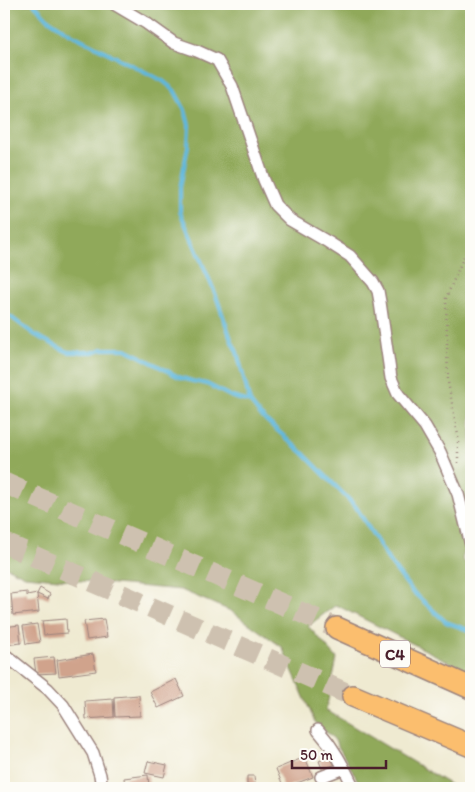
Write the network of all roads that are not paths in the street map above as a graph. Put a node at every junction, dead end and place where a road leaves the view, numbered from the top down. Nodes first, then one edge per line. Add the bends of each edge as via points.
1 (114, 4) edge
2 (471, 545) edge
3 (337, 628) tunnel mouth
4 (4, 654) edge
5 (463, 685) edge
6 (353, 696) tunnel mouth
7 (318, 730) dead end
8 (471, 746) edge
9 (344, 768) junction
10 (321, 778) dead end
11 (102, 788) edge
12 (354, 788) edge

1 - 2 street via 174,44 197,50 216,60 232,86 264,180 276,205 290,220 350,256 373,282 378,291 391,378 398,394 425,426 440,452 458,494
3 - 5 highway, C4
4 - 11 street via 63,705 93,753
6 - 8 highway
7 - 9 street
9 - 10 street
9 - 12 street

